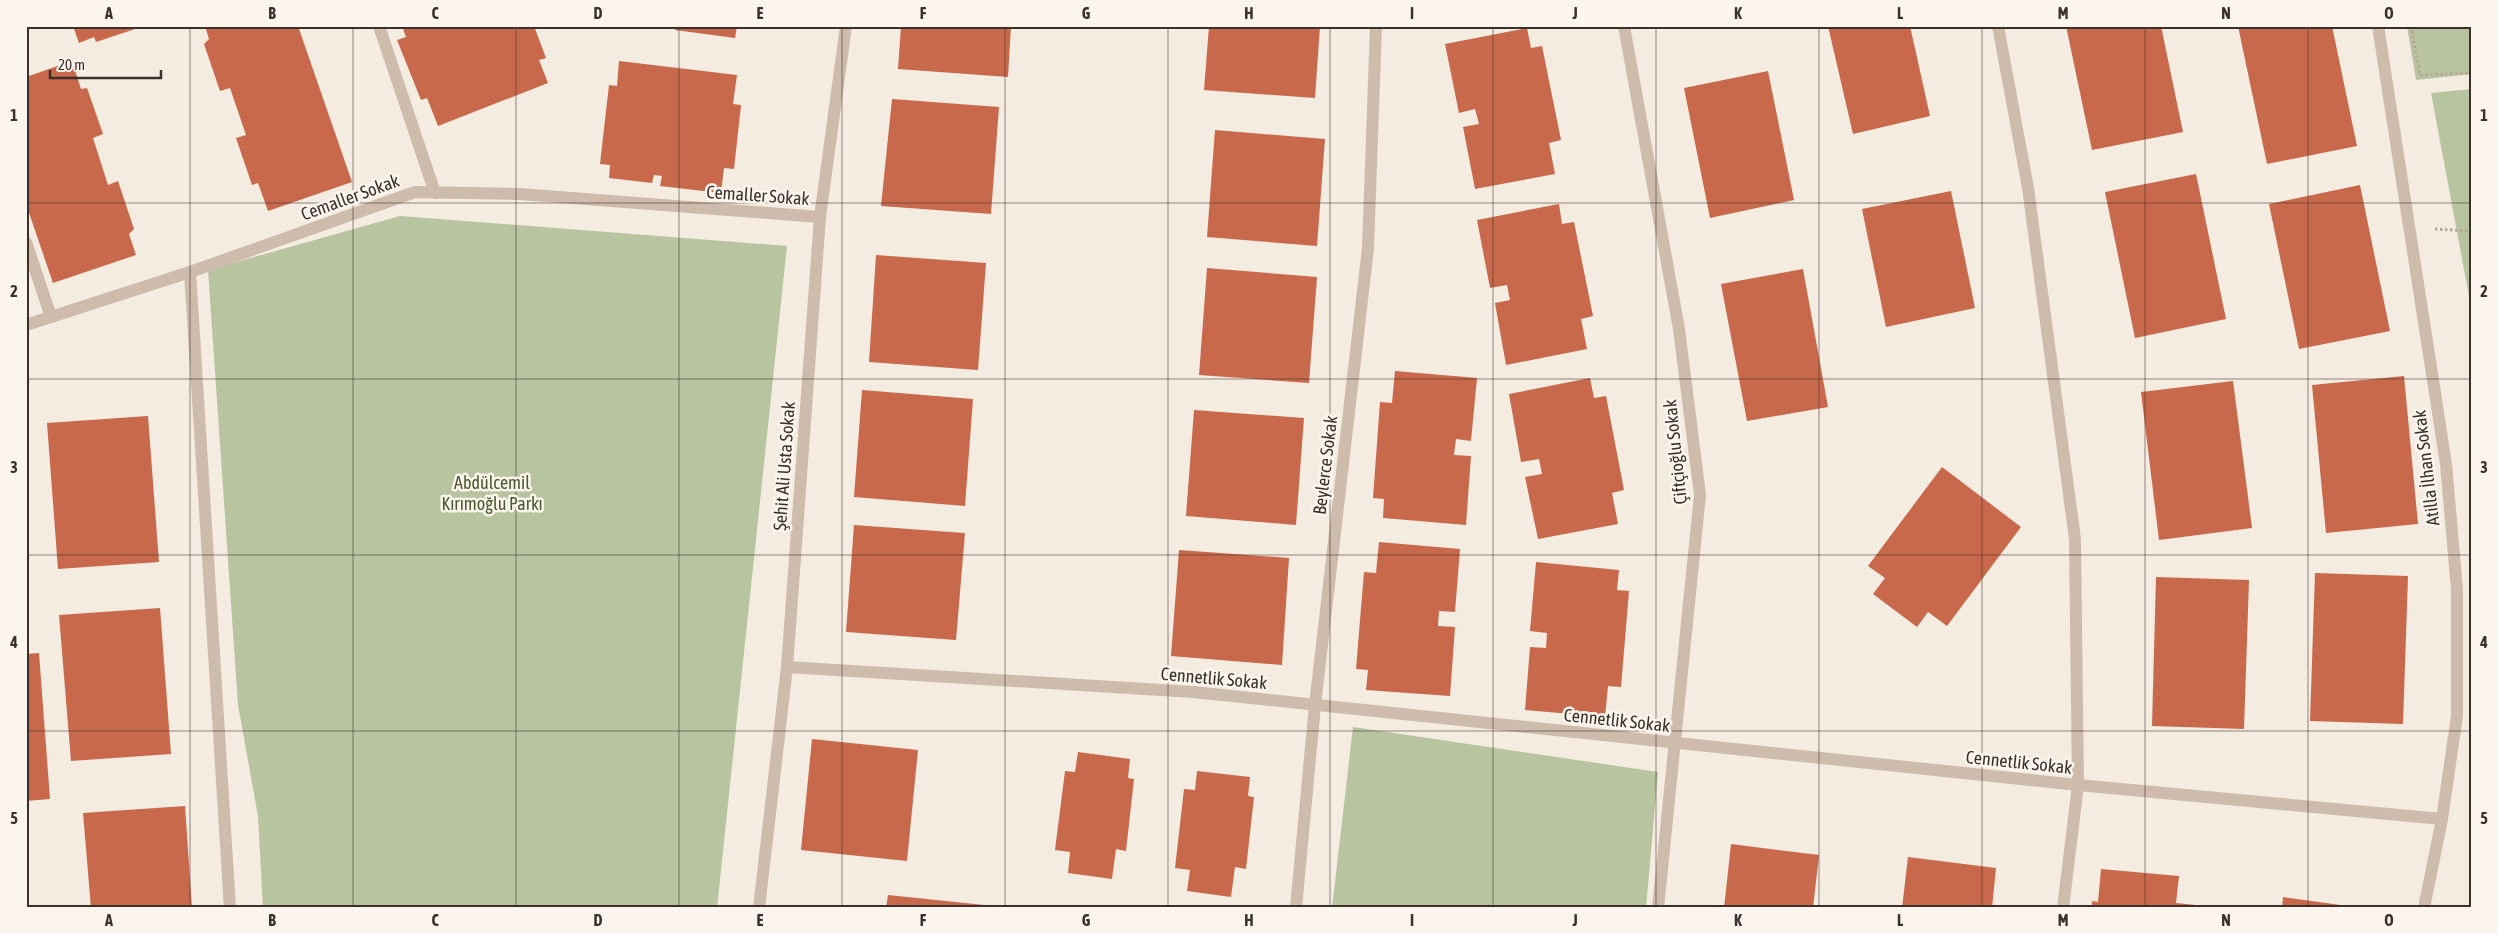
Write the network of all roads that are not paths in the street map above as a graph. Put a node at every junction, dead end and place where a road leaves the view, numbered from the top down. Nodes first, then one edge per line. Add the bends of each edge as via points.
1 (379, 26) edge
2 (846, 26) edge
3 (1376, 26) edge
4 (1624, 26) edge
5 (1998, 26) edge
6 (2378, 26) edge
7 (434, 193) junction
8 (820, 217) junction
9 (26, 242) edge
10 (190, 272) junction
11 (51, 317) junction
12 (26, 325) edge
13 (787, 666) junction
14 (1315, 705) junction
15 (1674, 744) junction
16 (2078, 785) junction
17 (2442, 819) junction
18 (230, 908) edge
19 (759, 908) edge
20 (1296, 908) edge
21 (1658, 908) edge
22 (2063, 908) edge
23 (2424, 908) edge

1 - 7 street
2 - 8 street, Şehit Ali Usta Sokak
3 - 14 street, Beylerce Sokak via 1368,248
4 - 15 street, Çiftçioğlu Sokak via 1679,329 1700,495
5 - 16 street via 2028,188 2075,540
6 - 17 street, Atilla İlhan Sokak via 2446,464 2457,589 2456,716
7 - 8 street, Cemaller Sokak via 520,194
7 - 10 street, Cemaller Sokak via 415,192
8 - 13 street, Şehit Ali Usta Sokak
9 - 11 street
10 - 11 street, Cemaller Sokak
10 - 18 street
11 - 12 street, Cemaller Sokak
13 - 14 street, Cennetlik Sokak via 1193,692
13 - 19 street, Şehit Ali Usta Sokak
14 - 15 street, Cennetlik Sokak
14 - 20 street, Beylerce Sokak
15 - 16 street, Cennetlik Sokak
15 - 21 street, Çiftçioğlu Sokak
16 - 17 street, Cennetlik Sokak
16 - 22 street
17 - 23 street, Atilla İlhan Sokak

